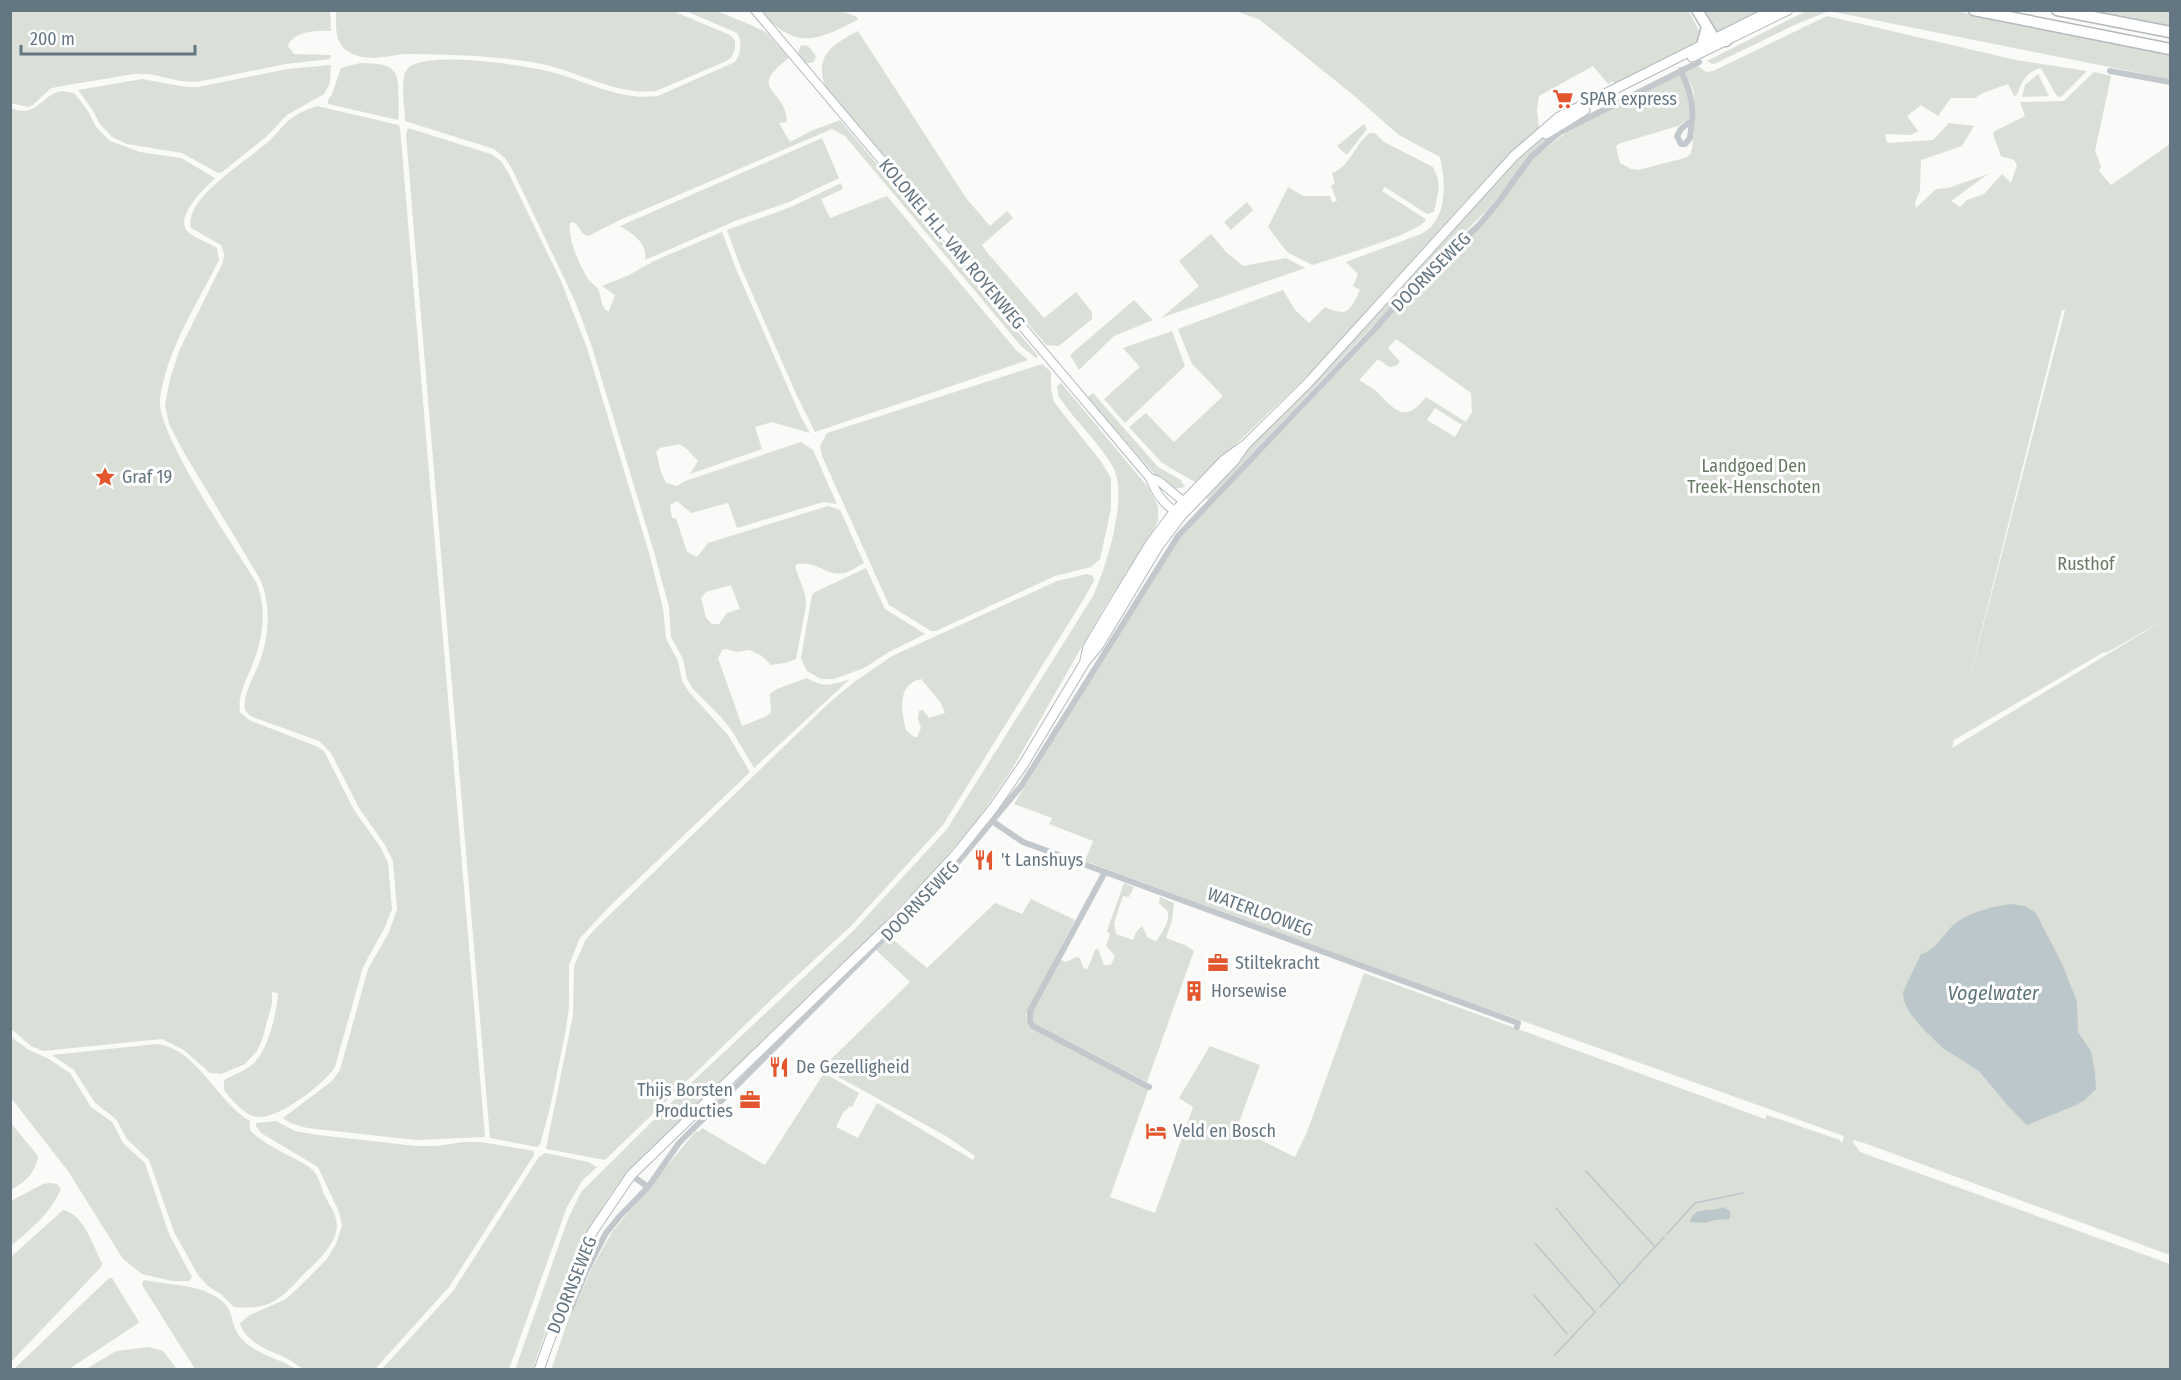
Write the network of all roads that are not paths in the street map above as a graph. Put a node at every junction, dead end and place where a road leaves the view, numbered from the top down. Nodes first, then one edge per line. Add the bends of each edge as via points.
1 (755, 10) edge
2 (1697, 10) edge
3 (1772, 10) edge
4 (1788, 10) edge
5 (1974, 10) edge
6 (2057, 10) edge
7 (1707, 27) junction
8 (2170, 33) edge
9 (1720, 40) junction
10 (1702, 45) junction
11 (2170, 49) edge
12 (1699, 62) dead end
13 (1681, 70) junction
14 (2110, 71) dead end
15 (2170, 81) edge
16 (1692, 120) dead end
17 (1491, 180) junction
18 (1245, 445) junction
19 (1150, 477) junction
20 (1183, 501) junction
21 (1178, 513) junction
22 (1190, 522) junction
23 (992, 821) junction
24 (1105, 872) junction
25 (1517, 1027) dead end
26 (1149, 1087) dead end
27 (632, 1175) junction
28 (648, 1187) junction
29 (571, 1308) dead end
30 (539, 1370) edge

1 - 19 street, KOLONEL H.L. VAN ROYENWEG
2 - 7 highway
3 - 9 main road, DOORNSEWEG
4 - 9 main road, DOORNSEWEG
5 - 11 highway
6 - 8 highway
7 - 9 highway
7 - 10 highway
9 - 10 main road, DOORNSEWEG
9 - 17 main road, DOORNSEWEG via 1586,109 1539,138
10 - 17 main road, DOORNSEWEG via 1559,117
12 - 13 street, DOORNSEWEG
13 - 16 street via 1692,98
13 - 22 street, DOORNSEWEG via 1546,142 1479,225 1413,286
14 - 15 street
17 - 18 main road, DOORNSEWEG via 1349,340
18 - 20 main road, DOORNSEWEG
18 - 21 main road, DOORNSEWEG via 1234,461
19 - 20 street, KOLONEL H.L. VAN ROYENWEG
19 - 21 street, KOLONEL H.L. VAN ROYENWEG via 1162,501
20 - 21 main road, DOORNSEWEG
21 - 22 street
21 - 27 main road, DOORNSEWEG via 1023,765 957,853 901,914
22 - 23 street, DOORNSEWEG via 1166,554 1032,770
23 - 24 street, WATERLOOWEG via 1018,839
23 - 28 street, DOORNSEWEG via 948,874 679,1143
24 - 25 street, WATERLOOWEG via 1518,1023
24 - 26 street via 1030,1011 1030,1022
27 - 28 street
27 - 30 main road, DOORNSEWEG via 578,1260
28 - 29 street, DOORNSEWEG via 606,1233

